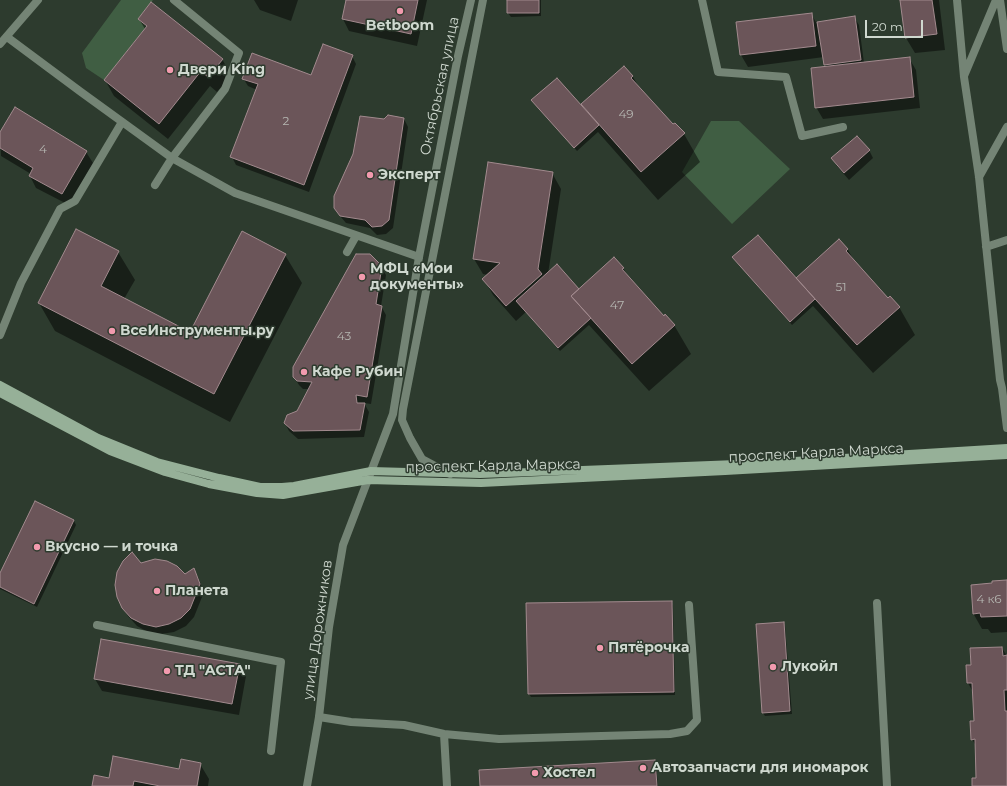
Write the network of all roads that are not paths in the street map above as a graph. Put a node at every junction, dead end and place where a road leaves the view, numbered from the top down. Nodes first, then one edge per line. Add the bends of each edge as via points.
1 (38, 0) edge
2 (174, 0) edge
3 (471, 0) edge
4 (483, 0) edge
5 (702, 0) edge
6 (957, 0) edge
7 (996, 0) edge
8 (1000, 0) edge
9 (7, 37) junction
10 (0, 44) edge
11 (1007, 49) edge
12 (964, 77) junction
13 (122, 122) junction
14 (1007, 127) edge
15 (843, 128) dead end
16 (172, 158) junction
17 (979, 177) junction
18 (155, 185) dead end
19 (356, 236) junction
20 (1007, 240) edge
21 (986, 247) junction
22 (347, 252) dead end
23 (419, 257) junction
24 (0, 335) edge
25 (0, 385) edge
26 (0, 394) edge
27 (1007, 428) edge
28 (1007, 448) edge
29 (1007, 456) edge
30 (371, 471) junction
31 (450, 474) junction
32 (368, 480) junction
33 (878, 604) dead end
34 (689, 605) dead end
35 (97, 625) dead end
36 (319, 718) junction
37 (444, 734) junction
38 (271, 751) dead end
39 (307, 786) edge
40 (447, 786) edge
41 (887, 786) edge

1 - 9 street
2 - 16 street via 239,54 225,89
3 - 23 street, Октябрьская улица
4 - 31 street via 402,420 422,459
5 - 15 street via 718,72 786,77 802,136
6 - 12 street
7 - 12 street
8 - 11 street
9 - 10 street
9 - 13 street
12 - 17 street
13 - 16 street
13 - 24 street via 75,201 60,209 21,283
14 - 17 street
16 - 18 street
16 - 19 street via 235,193
17 - 21 street
19 - 22 street
19 - 23 street
20 - 21 street
21 - 27 street
23 - 30 street, Октябрьская улица via 393,414
25 - 30 main road via 98,438 157,462 219,478 260,487 282,487
26 - 32 main road, проспект Карла Маркса via 110,451 164,472 209,484 284,495
28 - 31 main road via 762,463
29 - 32 main road, проспект Карла Маркса via 489,482
30 - 31 main road
30 - 32 street, Октябрьская улица
32 - 36 street, улица Дорожников via 343,545 329,627
33 - 41 street
34 - 37 street via 696,720 687,731 670,734 499,739
35 - 38 street via 281,662
36 - 37 street via 404,725
36 - 39 street, улица Дорожников
37 - 40 street

